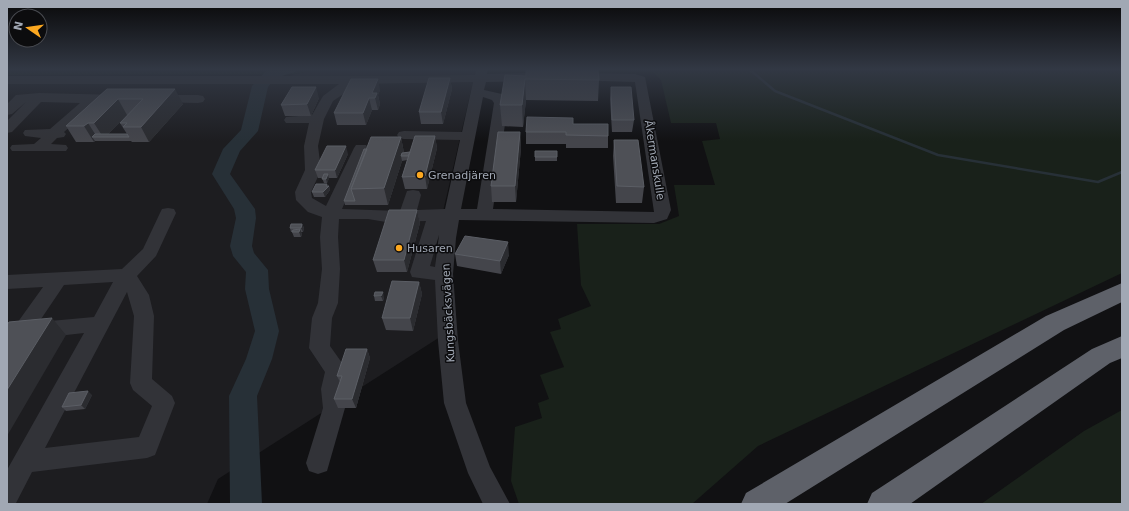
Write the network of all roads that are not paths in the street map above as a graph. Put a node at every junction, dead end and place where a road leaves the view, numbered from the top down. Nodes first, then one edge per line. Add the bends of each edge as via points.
1 (44, 93) edge
2 (337, 93) edge
3 (477, 93) edge
4 (494, 93) edge
5 (644, 93) edge
6 (314, 95) edge
7 (335, 95) junction
8 (7, 98) edge
9 (21, 98) junction
10 (38, 99) junction
11 (198, 99) dead end
12 (87, 103) junction
13 (52, 108) dead end
14 (105, 108) edge
15 (7, 111) edge
16 (290, 120) dead end
17 (317, 120) junction
18 (7, 129) edge
19 (30, 133) dead end
20 (54, 134) junction
21 (77, 134) edge
22 (404, 135) dead end
23 (468, 136) junction
24 (636, 143) edge
25 (652, 143) junction
26 (360, 147) dead end
27 (17, 148) dead end
28 (38, 148) junction
29 (61, 148) dead end
30 (413, 195) dead end
31 (168, 213) dead end
32 (331, 214) junction
33 (484, 214) junction
34 (444, 215) junction
35 (407, 217) junction
36 (444, 274) junction
37 (127, 275) junction
38 (58, 280) junction
39 (7, 282) edge
40 (1122, 292) edge
41 (100, 324) junction
42 (15, 335) edge
43 (7, 346) edge
44 (1122, 346) edge
45 (24, 462) junction
46 (318, 463) dead end
47 (7, 494) edge
48 (770, 501) edge
49 (497, 504) edge
50 (883, 504) edge

1 - 10 street
2 - 7 street
3 - 23 street, Kungsbäcksvägen
4 - 33 street via 501,103
5 - 25 street, Åkermanskulle
6 - 7 street
7 - 17 street via 328,99
8 - 9 street
9 - 10 street
9 - 15 street
10 - 12 street
10 - 18 street
11 - 12 street via 136,99
12 - 13 street
12 - 14 street
12 - 20 street
16 - 17 street
17 - 32 street, Åkermanskulle via 318,147 313,170 303,192 304,200 314,208
19 - 20 street
20 - 21 street
20 - 28 street
22 - 23 street
23 - 34 street, Kungsbäcksvägen
24 - 25 street
25 - 33 street, Åkermanskulle via 663,210 661,215 654,218
26 - 32 street
27 - 28 street
28 - 29 street
30 - 35 street
31 - 37 street via 150,252
32 - 35 street, Åkermanskulle
32 - 46 street via 328,303 322,318 319,348 336,370 332,389 334,408
33 - 34 street, Åkermanskulle
34 - 35 street, Åkermanskulle
34 - 36 street, Kungsbäcksvägen
34 - 36 street via 418,272
36 - 49 street, Kungsbäcksvägen via 455,403 480,473
37 - 38 street
37 - 41 street
37 - 45 street via 139,294 144,316 141,383 164,403 147,447
38 - 39 street
38 - 42 street
40 - 48 highway via 1055,323
41 - 42 street
41 - 45 street
42 - 43 street
44 - 50 highway via 1101,356
45 - 47 street

